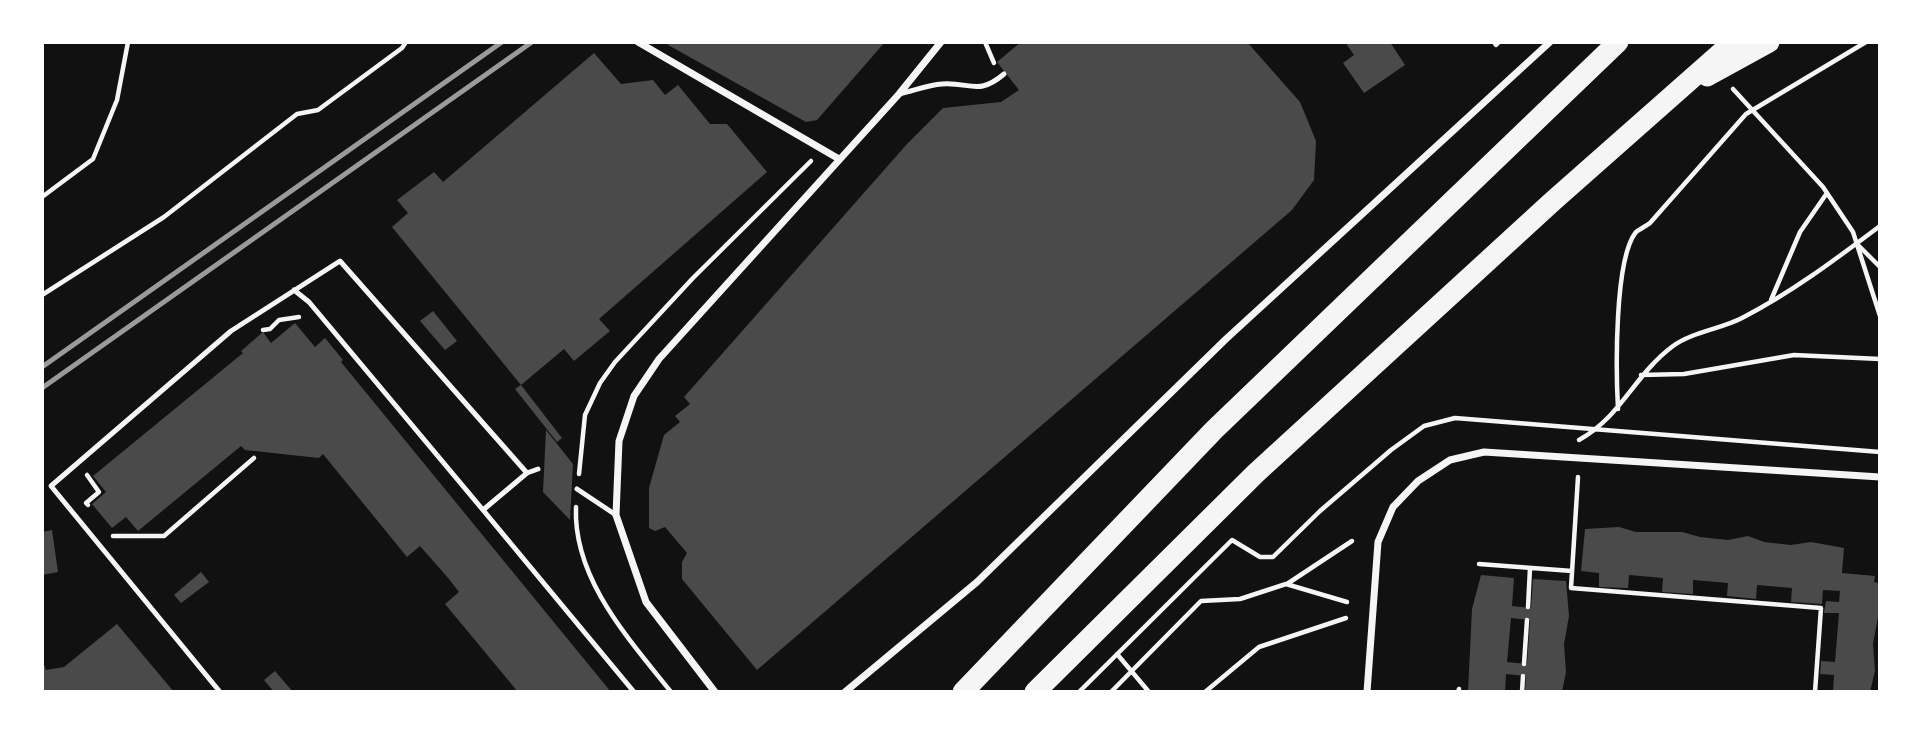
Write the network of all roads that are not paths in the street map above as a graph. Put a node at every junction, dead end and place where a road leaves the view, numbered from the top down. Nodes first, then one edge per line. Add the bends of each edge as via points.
1 (638, 42) edge
2 (941, 42) edge
3 (1550, 42) edge
4 (1618, 42) edge
5 (1733, 42) edge
6 (1769, 42) edge
7 (1004, 74) dead end
8 (899, 94) junction
9 (1672, 95) junction
10 (839, 159) junction
11 (294, 290) junction
12 (538, 469) dead end
13 (527, 473) junction
14 (1880, 477) edge
15 (577, 489) road end
16 (483, 510) junction
17 (616, 515) junction
18 (220, 692) edge
19 (634, 692) edge
20 (715, 692) edge
21 (845, 692) edge
22 (963, 692) edge
23 (1035, 692) edge
24 (1367, 692) edge

1 - 10 street
2 - 8 street
3 - 21 street via 1226,339 977,582
4 - 22 highway via 1214,430
5 - 9 highway
6 - 9 highway
7 - 8 lane via 990,86 943,84
8 - 10 street
9 - 23 highway via 1256,473
10 - 17 street via 659,359 634,396 619,441
11 - 13 lane via 340,261
11 - 16 lane via 309,302
11 - 18 lane via 231,331 51,486
12 - 13 lane
13 - 16 lane
14 - 24 street via 1484,452 1450,460 1418,481 1393,507 1378,542
15 - 17 lane
16 - 19 lane
17 - 20 street via 646,602

